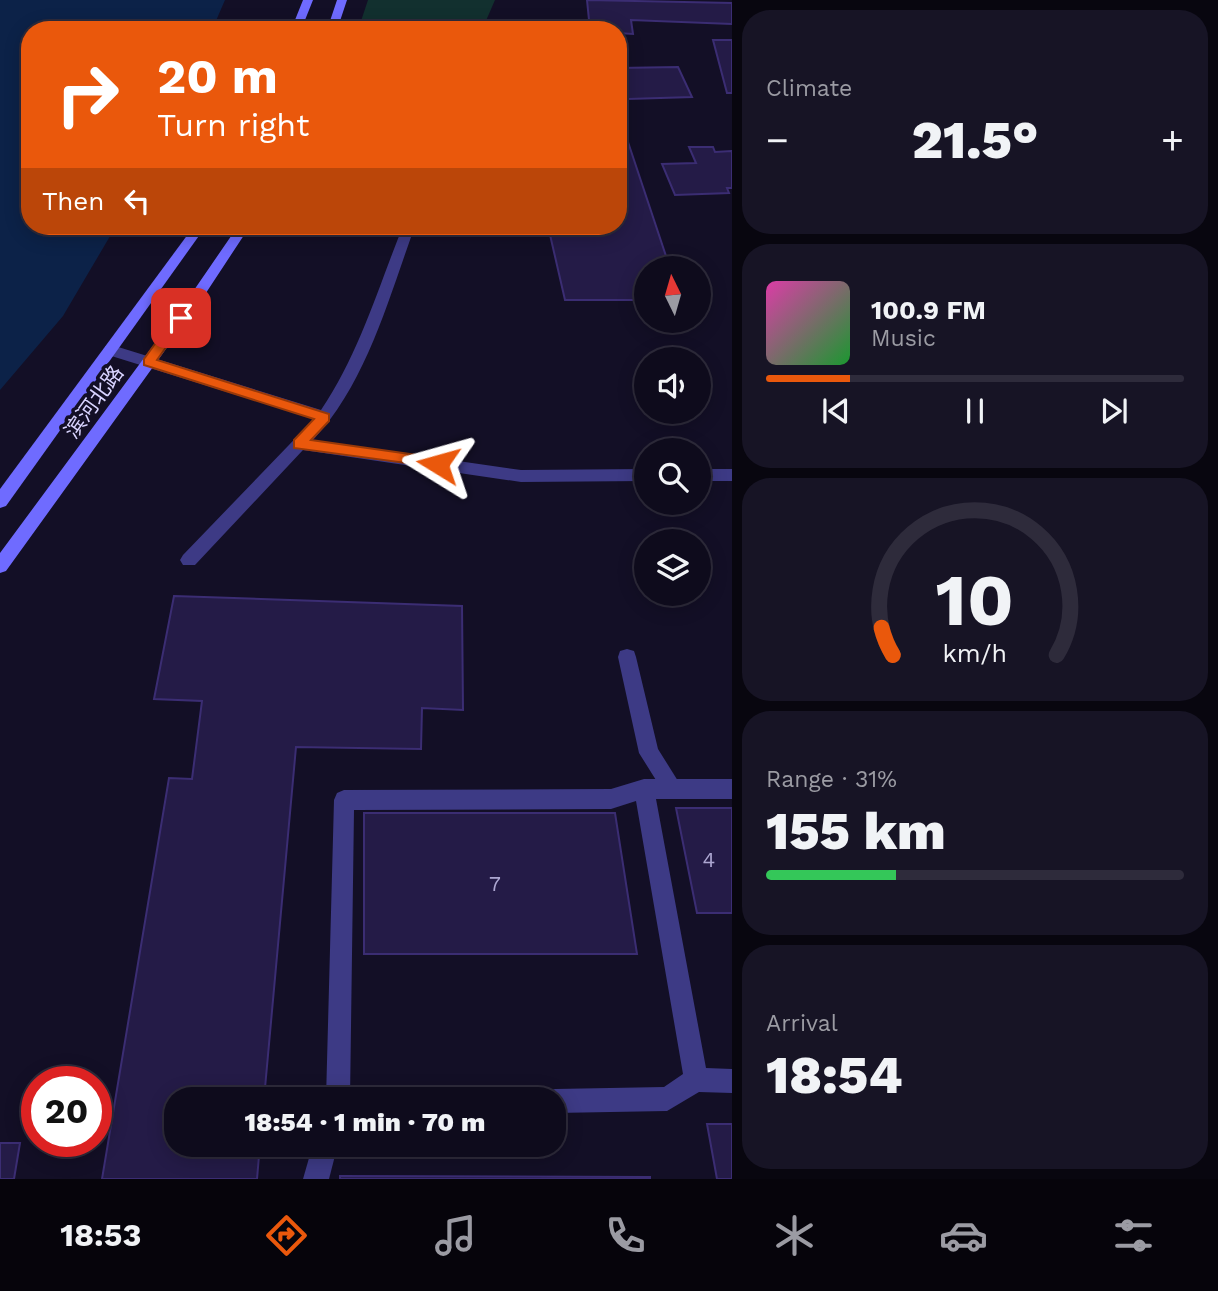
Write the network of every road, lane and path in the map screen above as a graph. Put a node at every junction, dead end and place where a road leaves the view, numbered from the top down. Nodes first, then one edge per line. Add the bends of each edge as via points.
1 (308, 0) edge
2 (342, 0) edge
3 (300, 21) edge
4 (335, 21) edge
5 (193, 235) edge
6 (238, 235) edge
7 (406, 235) edge
8 (110, 350) junction
9 (149, 362) junction
10 (324, 417) junction
11 (299, 444) junction
12 (634, 475) edge
13 (711, 475) edge
14 (732, 475) edge
15 (0, 500) edge
16 (189, 560) dead end
17 (0, 566) edge
18 (626, 657) dead end
19 (643, 789) junction
20 (673, 789) junction
21 (732, 789) edge
22 (696, 1080) junction
23 (732, 1081) edge
24 (338, 1087) edge
25 (566, 1101) edge
26 (322, 1157) edge
27 (316, 1179) edge

1 - 3 main road
2 - 4 main road
5 - 8 main road, 滨河北路
6 - 9 main road, 滨河北路
7 - 10 street via 364,346
8 - 9 street
8 - 15 main road, 滨河北路
9 - 10 street
9 - 17 main road, 滨河北路
10 - 11 street
11 - 12 street via 521,476
11 - 16 street
13 - 14 street
18 - 20 street via 649,752
19 - 20 street
19 - 22 street
19 - 24 street via 611,799 344,800
20 - 21 street
22 - 23 street
22 - 25 street via 667,1100
26 - 27 street

